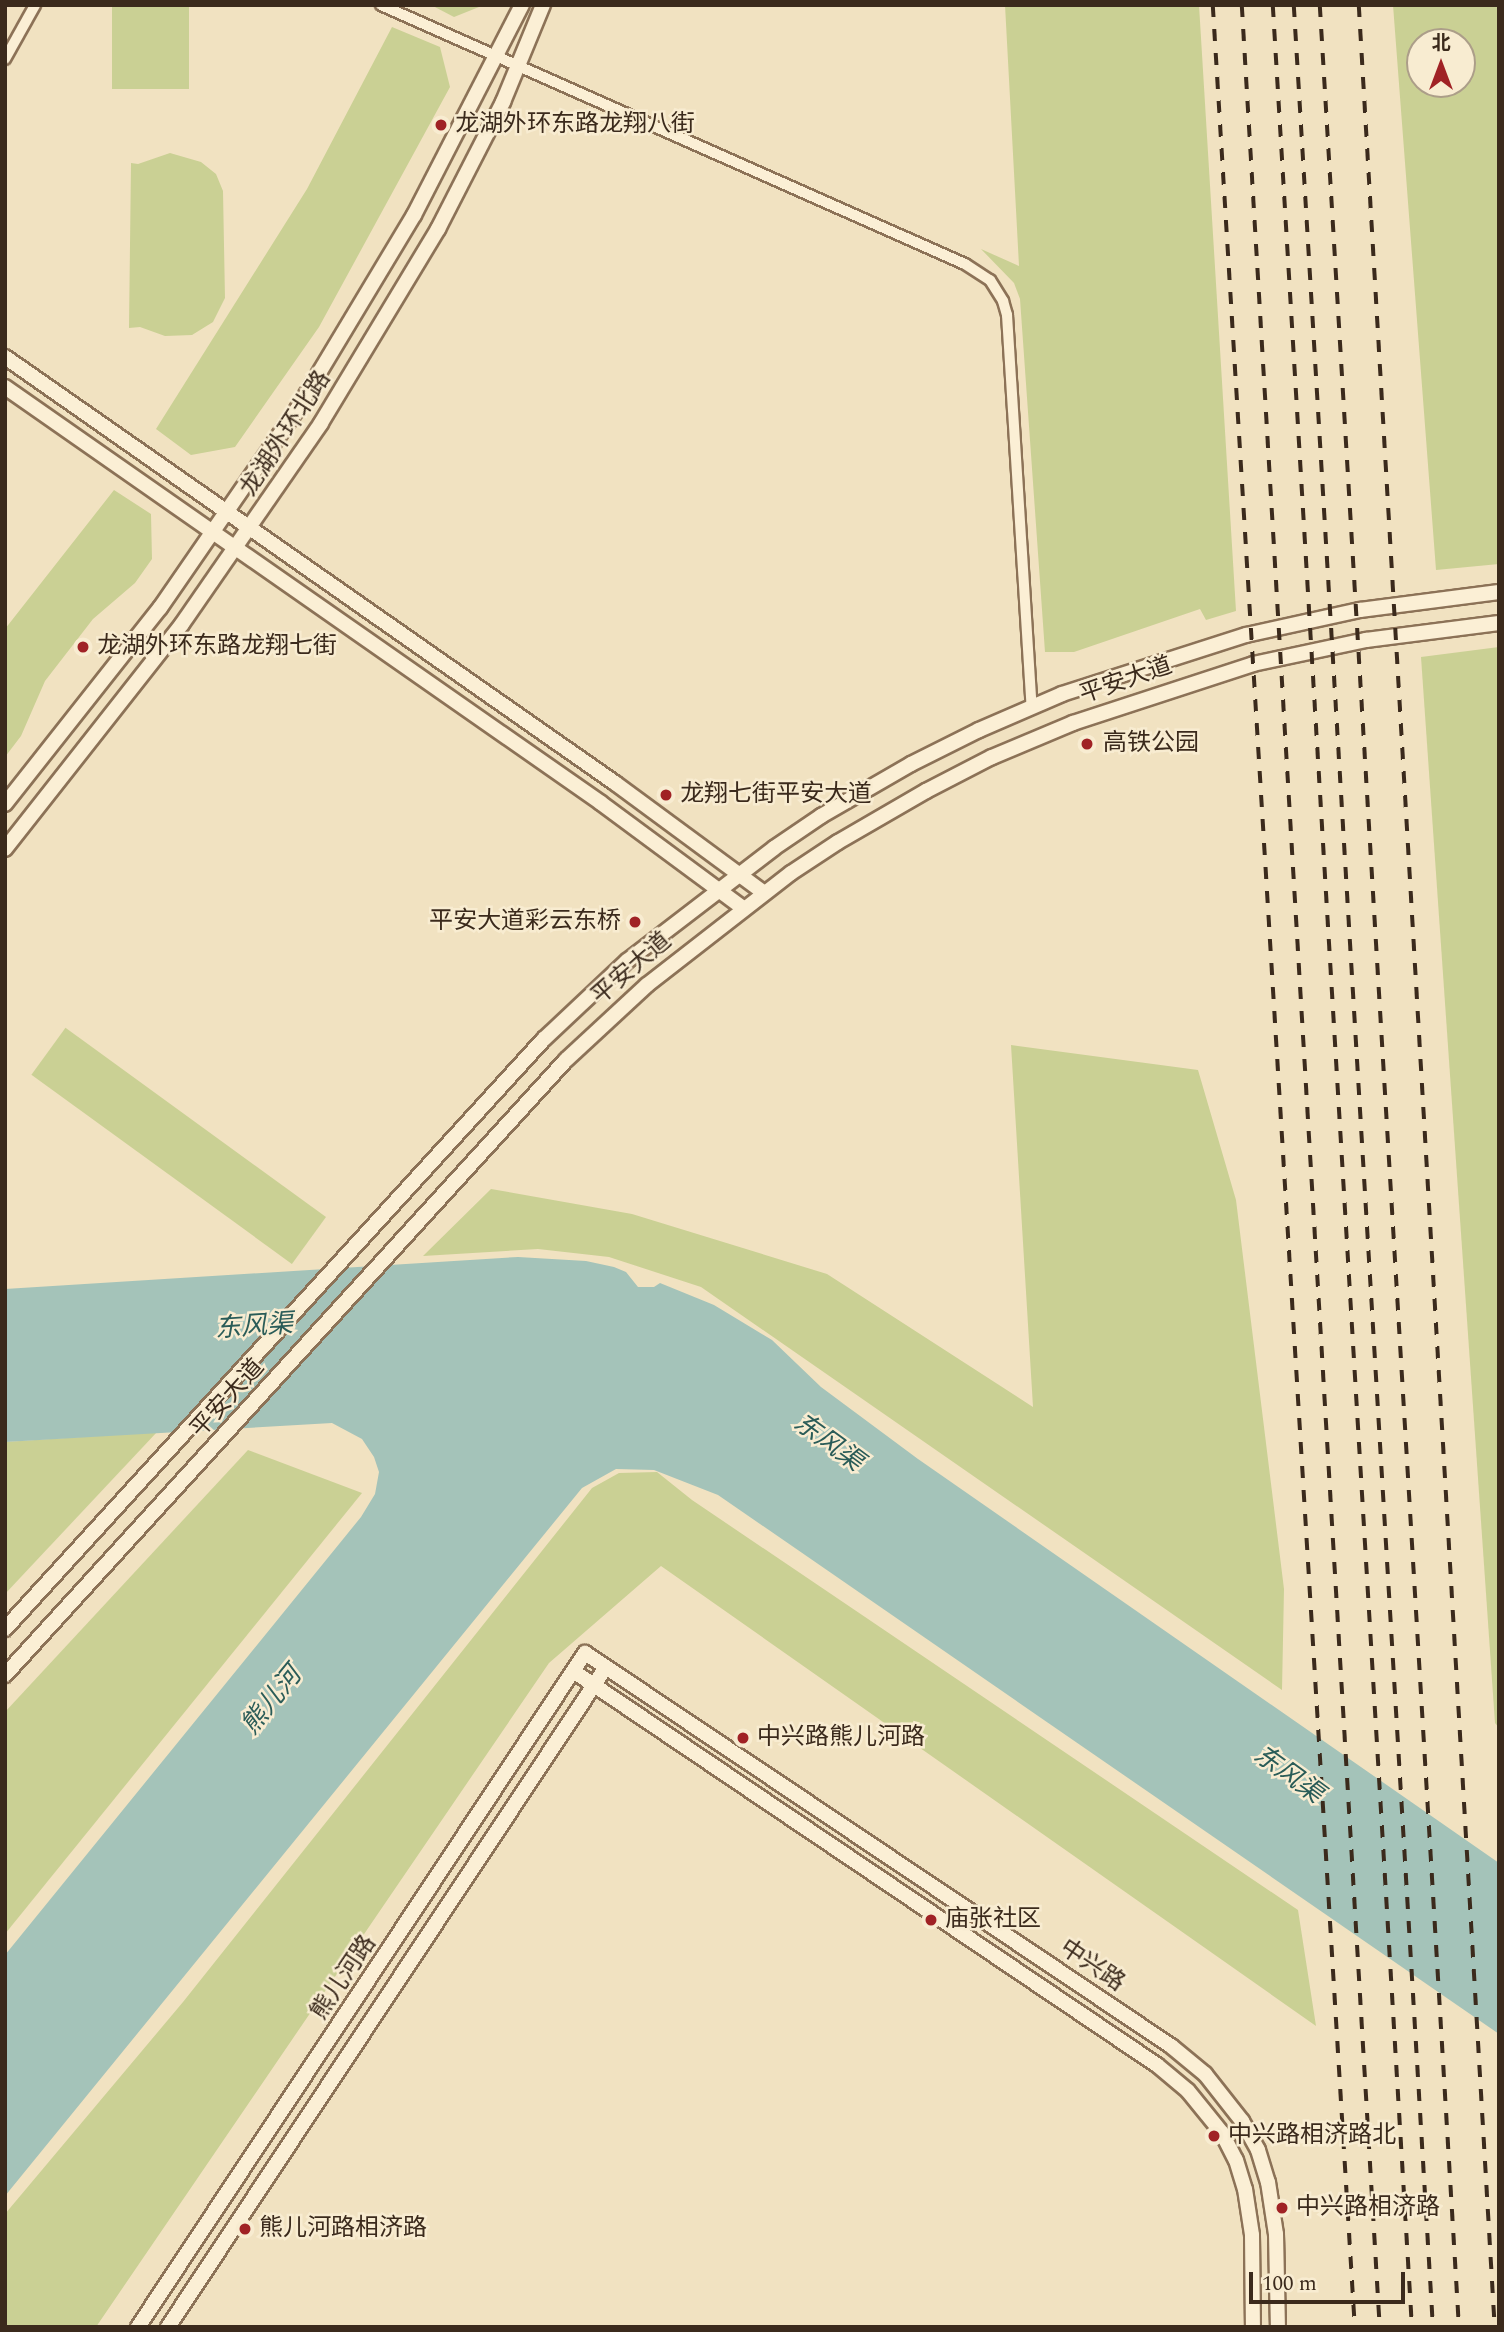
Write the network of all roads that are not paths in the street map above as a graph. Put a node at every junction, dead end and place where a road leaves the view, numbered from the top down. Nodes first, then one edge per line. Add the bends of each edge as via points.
1 (35, 5) edge
2 (381, 5) edge
3 (522, 5) edge
4 (543, 5) edge
5 (498, 57) junction
6 (5, 59) edge
7 (518, 66) junction
8 (5, 358) edge
9 (5, 387) edge
10 (227, 514) junction
11 (250, 529) junction
12 (213, 534) junction
13 (236, 549) junction
14 (1499, 592) edge
15 (1499, 623) edge
16 (1032, 707) junction
17 (5, 804) edge
18 (5, 849) edge
19 (739, 874) junction
20 (718, 888) junction
21 (764, 893) junction
22 (743, 908) junction
23 (5, 1629) edge
24 (585, 1653) joint
25 (606, 1667) junction
26 (573, 1671) junction
27 (5, 1675) edge
28 (594, 1686) junction
29 (142, 2321) edge
30 (163, 2327) edge
31 (168, 2327) edge
32 (1253, 2327) edge
33 (1278, 2327) edge

1 - 6 street
2 - 5 street
3 - 5 main road, 龙湖外环北路
4 - 7 main road, 龙湖外环北路
5 - 7 street
5 - 10 main road, 龙湖外环北路 via 354,318
7 - 11 main road, 龙湖外环北路 via 431,240 328,412
7 - 16 street via 965,264 997,288 1007,315
8 - 10 main road
9 - 12 main road
10 - 11 main road
10 - 12 main road, 龙湖外环北路
11 - 13 main road, 龙湖外环北路
11 - 19 main road
12 - 13 main road
12 - 17 main road, 龙湖外环北路
13 - 18 main road, 龙湖外环北路
13 - 20 main road
14 - 16 main road, 平安大道 via 1360,610 1246,635 1148,664
15 - 21 main road, 平安大道 via 1366,640 1253,664 1073,723 926,791 838,842
16 - 19 main road, 平安大道 via 899,771 821,816
19 - 20 main road, 平安大道
19 - 21 main road
20 - 22 main road
20 - 23 main road, 平安大道 via 579,1005
21 - 22 main road, 平安大道
22 - 27 main road, 平安大道 via 592,1035
24 - 25 main road, 中兴路
24 - 26 main road, 熊儿河路
25 - 28 main road, 熊儿河路
25 - 33 main road, 中兴路 via 1171,2046 1205,2074 1242,2121 1268,2182 1276,2234
26 - 28 main road, 中兴路
26 - 29 main road, 熊儿河路
28 - 31 main road, 熊儿河路
28 - 32 main road, 中兴路 via 1157,2065 1188,2091 1222,2133 1245,2189 1252,2235
29 - 30 main road

